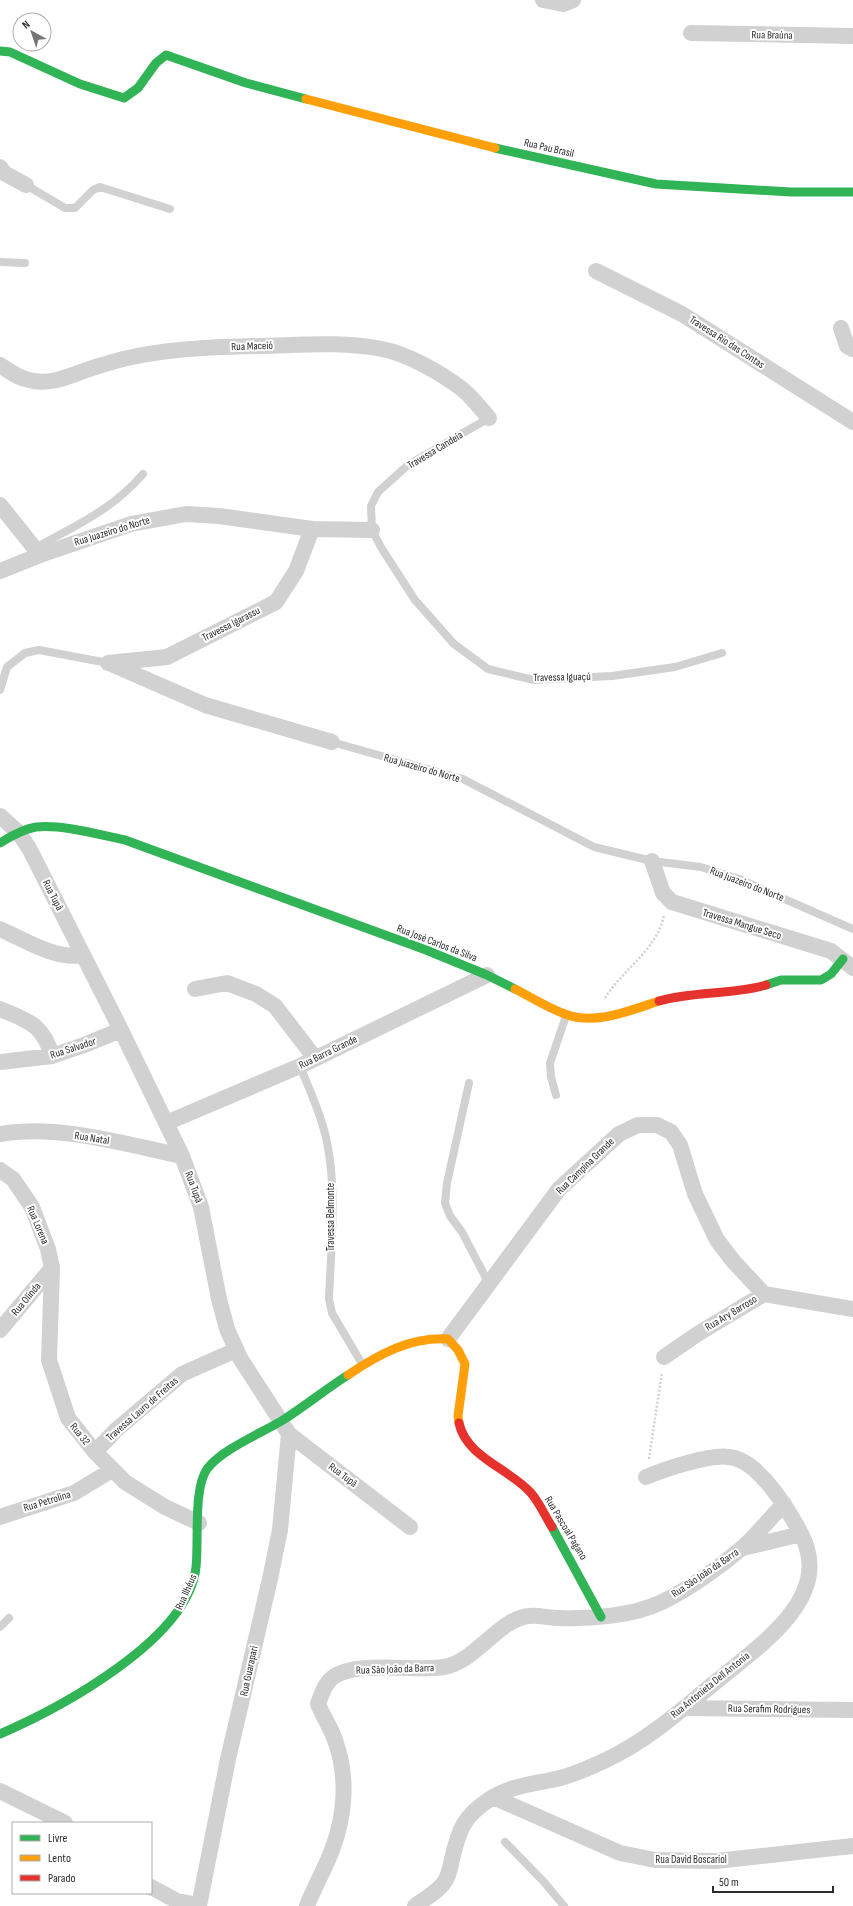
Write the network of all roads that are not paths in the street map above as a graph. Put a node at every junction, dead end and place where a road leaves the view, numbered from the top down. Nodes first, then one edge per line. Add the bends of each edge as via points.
1 (543, 0) edge
2 (573, 0) edge
3 (691, 33) dead end
4 (853, 36) edge
5 (0, 51) edge
6 (0, 167) edge
7 (26, 185) joint
8 (853, 192) edge
9 (170, 209) dead end
10 (0, 262) edge
11 (25, 263) dead end
12 (596, 271) dead end
13 (841, 328) dead end
14 (853, 349) edge
15 (0, 365) edge
16 (489, 418) joint
17 (853, 422) edge
18 (143, 474) dead end
19 (0, 505) edge
20 (312, 529) junction
21 (372, 530) junction
22 (37, 551) junction
23 (0, 571) edge
24 (722, 653) dead end
25 (108, 663) junction
26 (0, 690) edge
27 (332, 742) joint
28 (0, 816) edge
29 (18, 832) junction
30 (0, 842) edge
31 (652, 861) junction
32 (0, 929) edge
33 (853, 929) edge
34 (83, 955) junction
35 (848, 963) edge
36 (487, 975) junction
37 (195, 989) dead end
38 (0, 1009) edge
39 (566, 1015) junction
40 (121, 1030) junction
41 (52, 1056) junction
42 (315, 1058) junction
43 (0, 1062) edge
44 (300, 1066) junction
45 (469, 1084) dead end
46 (556, 1095) dead end
47 (166, 1123) junction
48 (0, 1134) edge
49 (182, 1156) junction
50 (0, 1170) edge
51 (52, 1268) junction
52 (488, 1282) junction
53 (764, 1294) junction
54 (853, 1309) edge
55 (0, 1330) edge
56 (448, 1338) junction
57 (236, 1350) junction
58 (664, 1357) road end
59 (362, 1365) junction
60 (285, 1428) junction
61 (95, 1452) junction
62 (112, 1470) junction
63 (646, 1477) road end
64 (784, 1504) junction
65 (0, 1516) edge
66 (198, 1523) junction
67 (410, 1527) dead end
68 (801, 1534) junction
69 (743, 1548) junction
70 (601, 1617) junction
71 (9, 1618) dead end
72 (0, 1628) edge
73 (684, 1708) junction
74 (853, 1710) edge
75 (0, 1734) edge
76 (0, 1791) edge
77 (493, 1797) junction
78 (63, 1822) edge
79 (505, 1842) dead end
80 (853, 1846) edge
81 (152, 1888) edge
82 (199, 1906) edge
83 (307, 1906) edge
84 (415, 1906) edge
85 (564, 1906) edge

1 - 2 street via 563,4
3 - 4 street, Rua Braúna
5 - 8 street, Rua Pau Brasil via 10,52 68,81 124,98 138,88 156,63 166,55 246,83 482,145 656,184 791,192
6 - 7 street via 4,173
7 - 9 lane via 65,208 75,208 93,190 100,187
10 - 11 lane
12 - 17 street, Travessa Rio das Contas via 682,314
13 - 14 street via 847,346
15 - 16 street, Rua Maceió via 29,380 44,382 136,356 180,349 305,344 358,345 383,349 440,374 464,390
16 - 21 lane, Travessa Candeia via 408,465 378,492 371,506
18 - 22 lane via 121,497
19 - 22 street
20 - 21 street, Rua Juazeiro do Norte
20 - 22 street, Rua Juazeiro do Norte via 186,514 131,524
20 - 25 street, Travessa Igarassu via 296,571 276,602 167,657
21 - 24 lane, Travessa Iguaçú via 415,600 454,644 488,669 534,680 612,676 675,667
22 - 23 street, Rua Juazeiro do Norte
25 - 26 lane, Rua Juazeiro do Norte via 39,650 32,651 14,660 7,667
25 - 27 street, Rua Juazeiro do Norte via 205,705
27 - 31 lane, Rua Juazeiro do Norte via 463,779 594,847
28 - 29 street, Rua Tupã
29 - 30 street, Rua José Carlos da Silva
29 - 34 street, Rua Tupã via 29,848
29 - 36 street, Rua José Carlos da Silva via 49,826 125,840 426,950
31 - 33 lane, Rua Juazeiro do Norte via 701,867 740,879
31 - 35 street, Travessa Mangue Seco via 663,893 668,899 695,910 831,951
32 - 34 street via 56,954 72,957
34 - 40 street, Rua Tupã
35 - 39 street, Rua José Carlos da Silva via 821,980 781,980 751,989 684,996 596,1018
36 - 39 street, Rua José Carlos da Silva
36 - 42 street, Rua Barra Grande
37 - 42 street via 227,983 256,994 275,1006
38 - 41 street via 26,1020 40,1030 48,1042
39 - 46 lane via 550,1063
40 - 41 street, Rua Salvador
40 - 47 street, Rua Tupã
41 - 43 street, Rua Salvador
42 - 44 street, Rua Barra Grande
44 - 47 street, Rua Barra Grande
44 - 59 lane, Travessa Belmonte via 322,1123 329,1158 332,1196 329,1299 332,1313
45 - 52 lane via 445,1203
47 - 49 street, Rua Tupã
48 - 49 street, Rua Natal via 43,1132 87,1136
49 - 57 street, Rua Tupã via 201,1207 219,1299
50 - 51 street, Rua Lorena via 13,1179 32,1207 48,1249
51 - 55 street, Rua Olinda
51 - 61 street, Rua 32 via 49,1360 68,1418
52 - 53 street, Rua Campina Grande via 559,1189 597,1152 619,1134 638,1125 657,1125 671,1132 680,1145 695,1194 717,1240
52 - 56 street, Rua Campina Grande
53 - 54 street, Rua Ary Barroso
53 - 58 street, Rua Ary Barroso
56 - 59 street via 435,1338 384,1352
56 - 70 street, Rua Pascoal Pagano via 465,1364 458,1416 465,1438 476,1451 531,1493 560,1539
57 - 60 street, Rua Tupã
57 - 61 street, Travessa Lauro de Freitas via 182,1374 116,1430
59 - 60 street
60 - 66 street, Rua Ilhéus via 219,1458 207,1470 201,1485
60 - 67 street, Rua Tupã
60 - 82 street, Rua Guarapari via 280,1530 228,1759
61 - 62 street, Rua 32
62 - 65 street, Rua Petrolina via 74,1493
62 - 66 street, Rua 32 via 125,1482 164,1507
63 - 64 street, Rua Antonieta Dell Antonia via 692,1462 731,1457 749,1465 765,1479
64 - 68 street, Rua Antonieta Dell Antonia
64 - 69 street, Rua São João da Barra
66 - 75 street, Rua Ilhéus via 196,1570 175,1617 109,1672 61,1703 17,1728
68 - 69 street, Rua São João da Barra
68 - 73 street, Rua Antonieta Dell Antonia via 808,1550 809,1569 806,1589 796,1607 776,1631
69 - 70 street, Rua São João da Barra via 696,1582 662,1602
70 - 83 street, Rua São João da Barra via 519,1618 469,1655 446,1666 362,1668 338,1673 330,1679 318,1704 336,1742 344,1802 332,1851
71 - 72 lane
73 - 74 street, Rua Serafim Rodrigues
73 - 77 street, Rua Antonieta Dell Antonia via 648,1735 609,1759 563,1777 510,1788
76 - 78 street
77 - 80 street, Rua David Boscariol via 620,1853 655,1860 716,1861
77 - 84 street, Rua Antonieta Dell Antonia via 474,1810 462,1825 448,1876 443,1884
79 - 85 lane
81 - 82 street via 177,1901

